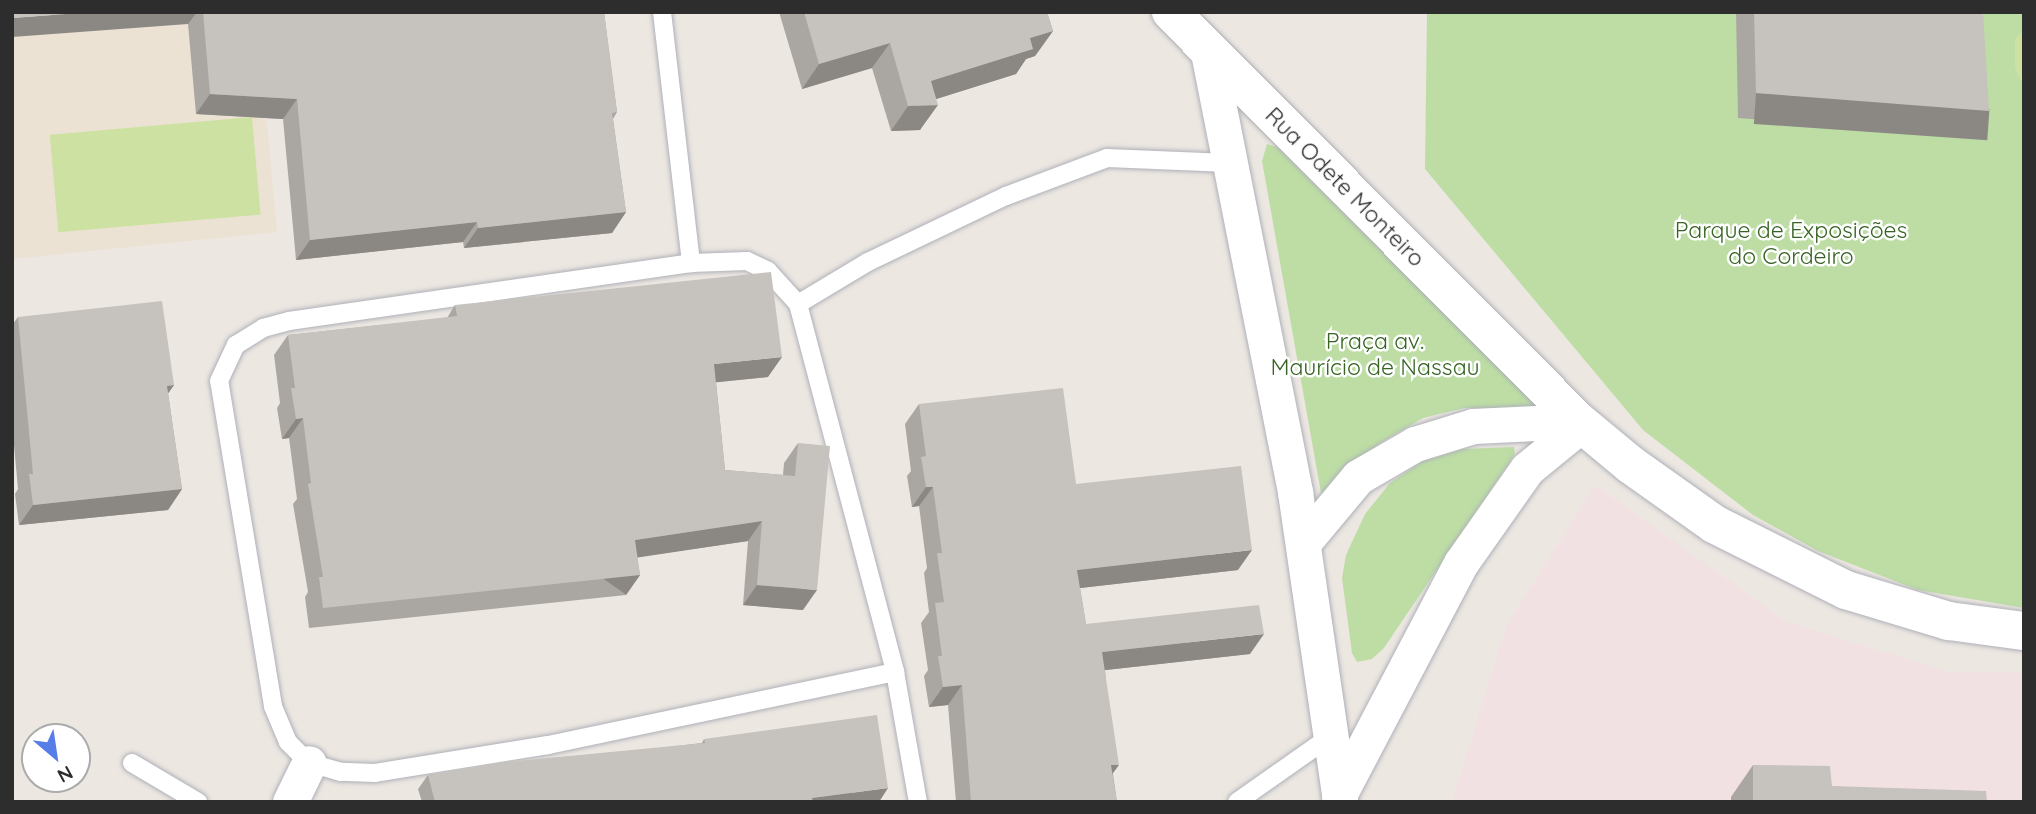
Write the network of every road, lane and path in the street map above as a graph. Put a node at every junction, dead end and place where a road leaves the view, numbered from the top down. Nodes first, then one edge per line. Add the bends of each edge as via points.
1 (662, 12) edge
2 (1171, 12) edge
3 (1207, 47) junction
4 (1229, 163) junction
5 (691, 263) junction
6 (798, 304) junction
7 (1580, 422) junction
8 (1303, 543) junction
9 (2024, 631) edge
10 (895, 672) junction
11 (1331, 736) junction
12 (132, 763) dead end
13 (309, 763) junction
14 (1340, 798) edge
15 (198, 802) edge
16 (290, 802) edge
17 (918, 802) edge
18 (1237, 802) edge

1 - 5 lane
2 - 3 main road, Rua Odete Monteiro
3 - 4 street
3 - 7 main road, Rua Odete Monteiro
4 - 6 lane via 1107,158 1006,196 867,262
4 - 8 street
5 - 6 lane via 747,261 768,271
5 - 13 lane via 289,321 263,328 236,345 219,381 273,706 288,742
6 - 10 lane
7 - 8 street via 1474,426 1415,444 1358,477
7 - 9 main road, Rua Odete Monteiro via 1714,524 1779,559 1846,590 1949,621
7 - 14 street via 1527,469 1461,563
8 - 11 street
10 - 13 lane via 548,746 375,773 341,772
10 - 17 lane
11 - 14 street
11 - 18 lane
12 - 15 lane
13 - 16 street

